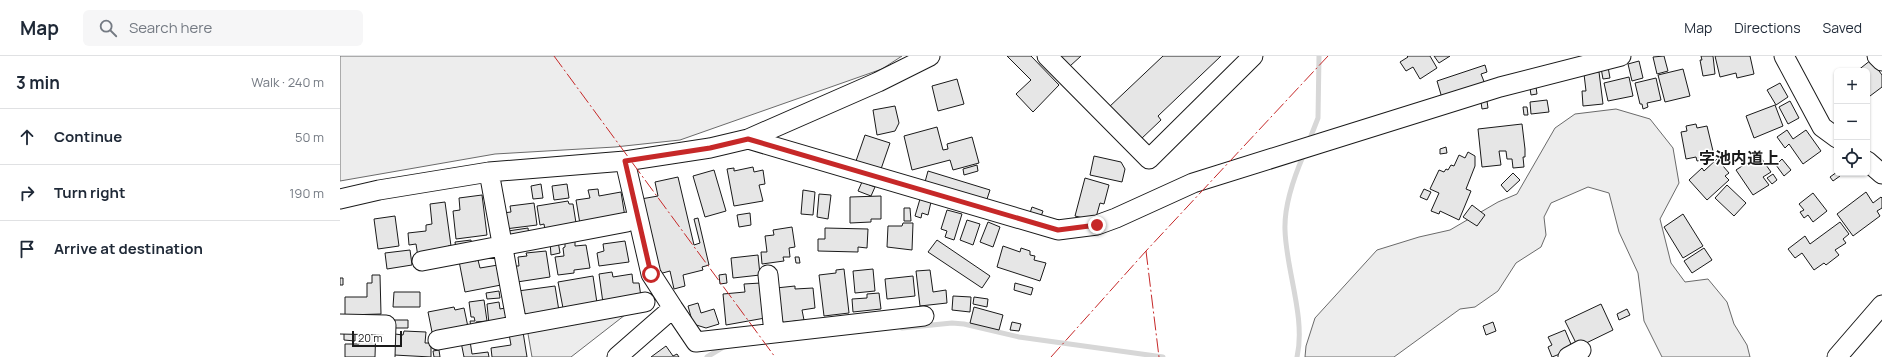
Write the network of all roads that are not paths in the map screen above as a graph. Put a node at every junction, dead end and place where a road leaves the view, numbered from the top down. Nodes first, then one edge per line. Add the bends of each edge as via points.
1 (930, 56) edge
2 (1047, 56) edge
3 (1253, 56) edge
4 (1621, 56) edge
5 (1784, 56) edge
6 (1877, 56) edge
7 (1882, 61) edge
8 (1834, 136) edge
9 (748, 139) junction
10 (625, 161) junction
11 (1870, 164) edge
12 (489, 172) junction
13 (1882, 174) edge
14 (340, 200) edge
15 (627, 222) dead end
16 (502, 246) junction
17 (422, 261) dead end
18 (768, 275) dead end
19 (645, 302) dead end
20 (1882, 305) edge
21 (673, 308) junction
22 (924, 316) dead end
23 (340, 324) edge
24 (517, 325) junction
25 (774, 333) junction
26 (438, 340) dead end
27 (385, 357) edge
28 (617, 357) edge
29 (1837, 357) edge

1 - 9 street via 878,82
2 - 3 street via 1148,159
4 - 9 street via 1500,88 1193,182 1097,225 1058,230
5 - 8 street via 1822,127
6 - 7 street
9 - 10 street via 710,148
10 - 12 street
10 - 21 street via 651,274
11 - 13 street
12 - 14 street via 379,190
12 - 16 street
15 - 16 street
16 - 17 street
16 - 24 street
18 - 25 street
19 - 24 street
20 - 29 street
21 - 25 street via 696,342
21 - 28 street
22 - 25 street
23 - 27 street via 386,325
24 - 26 street

